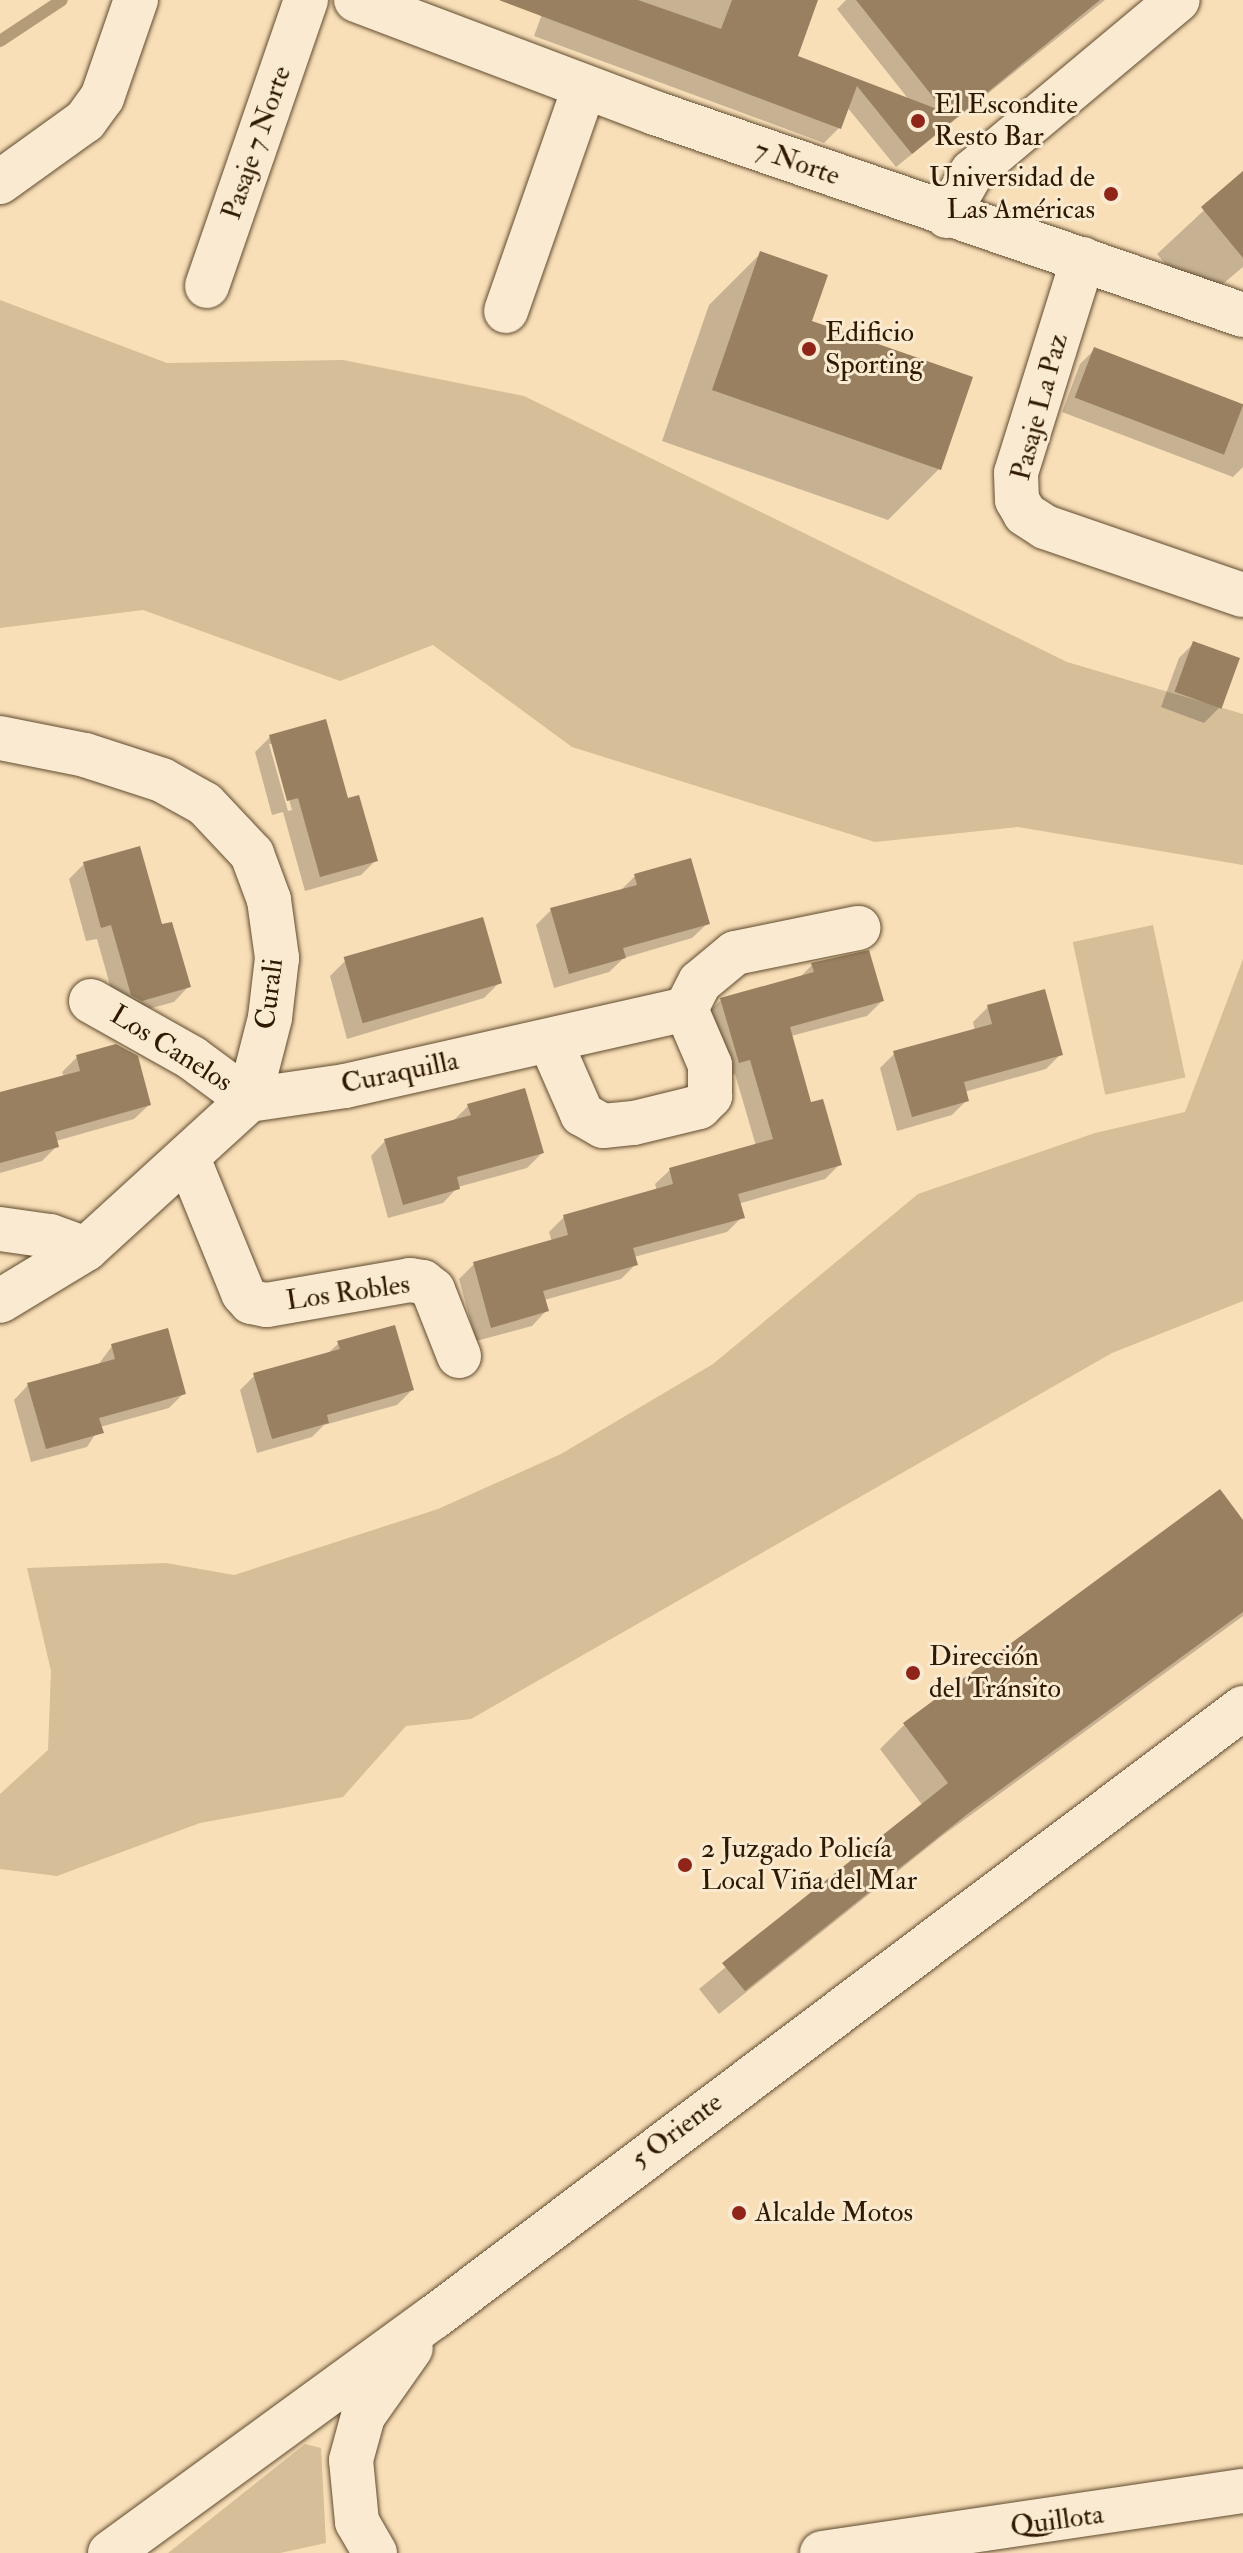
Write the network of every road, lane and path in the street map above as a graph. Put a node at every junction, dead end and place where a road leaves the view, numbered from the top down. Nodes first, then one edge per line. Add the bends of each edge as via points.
1 (136, 0) edge
2 (306, 0) edge
3 (356, 0) edge
4 (1178, 0) edge
5 (584, 88) junction
6 (0, 182) edge
7 (947, 216) junction
8 (1083, 259) junction
9 (207, 286) dead end
10 (506, 311) dead end
11 (1243, 315) edge
12 (1243, 595) edge
13 (0, 738) edge
14 (858, 928) dead end
15 (91, 1001) dead end
16 (686, 1009) junction
17 (550, 1041) junction
18 (249, 1100) junction
19 (188, 1158) junction
20 (0, 1229) edge
21 (86, 1249) junction
22 (0, 1301) edge
23 (459, 1356) dead end
24 (1243, 1708) edge
25 (434, 2317) junction
26 (1243, 2491) edge
27 (110, 2553) edge
28 (375, 2553) edge
29 (822, 2553) edge

1 - 6 street via 102,98 85,121
2 - 9 street, Pasaje 7 Norte
3 - 5 street, 7 Norte
4 - 7 street via 972,172
5 - 7 street, 7 Norte
5 - 10 street
7 - 8 street, 7 Norte
8 - 11 street, 7 Norte
8 - 12 street, Pasaje La Paz via 1016,473 1017,500 1025,514 1045,527
13 - 18 street, Curali via 85,755 162,780 205,804 252,854 269,900 277,958 270,1018
14 - 16 street via 735,953 700,982
15 - 18 street, Los Canelos via 192,1058
16 - 17 street, Curaquilla
16 - 17 street via 710,1065 710,1096 699,1107 634,1123 603,1126 582,1114
17 - 18 street, Curaquilla via 345,1086
18 - 19 street
19 - 21 street
19 - 23 street, Los Robles via 251,1302 267,1305 423,1282 433,1290
20 - 21 street via 50,1236
21 - 22 street
24 - 25 street, 5 Oriente
25 - 27 street, 5 Oriente
25 - 28 street via 363,2416 351,2460 357,2522
26 - 29 street, Quillota

